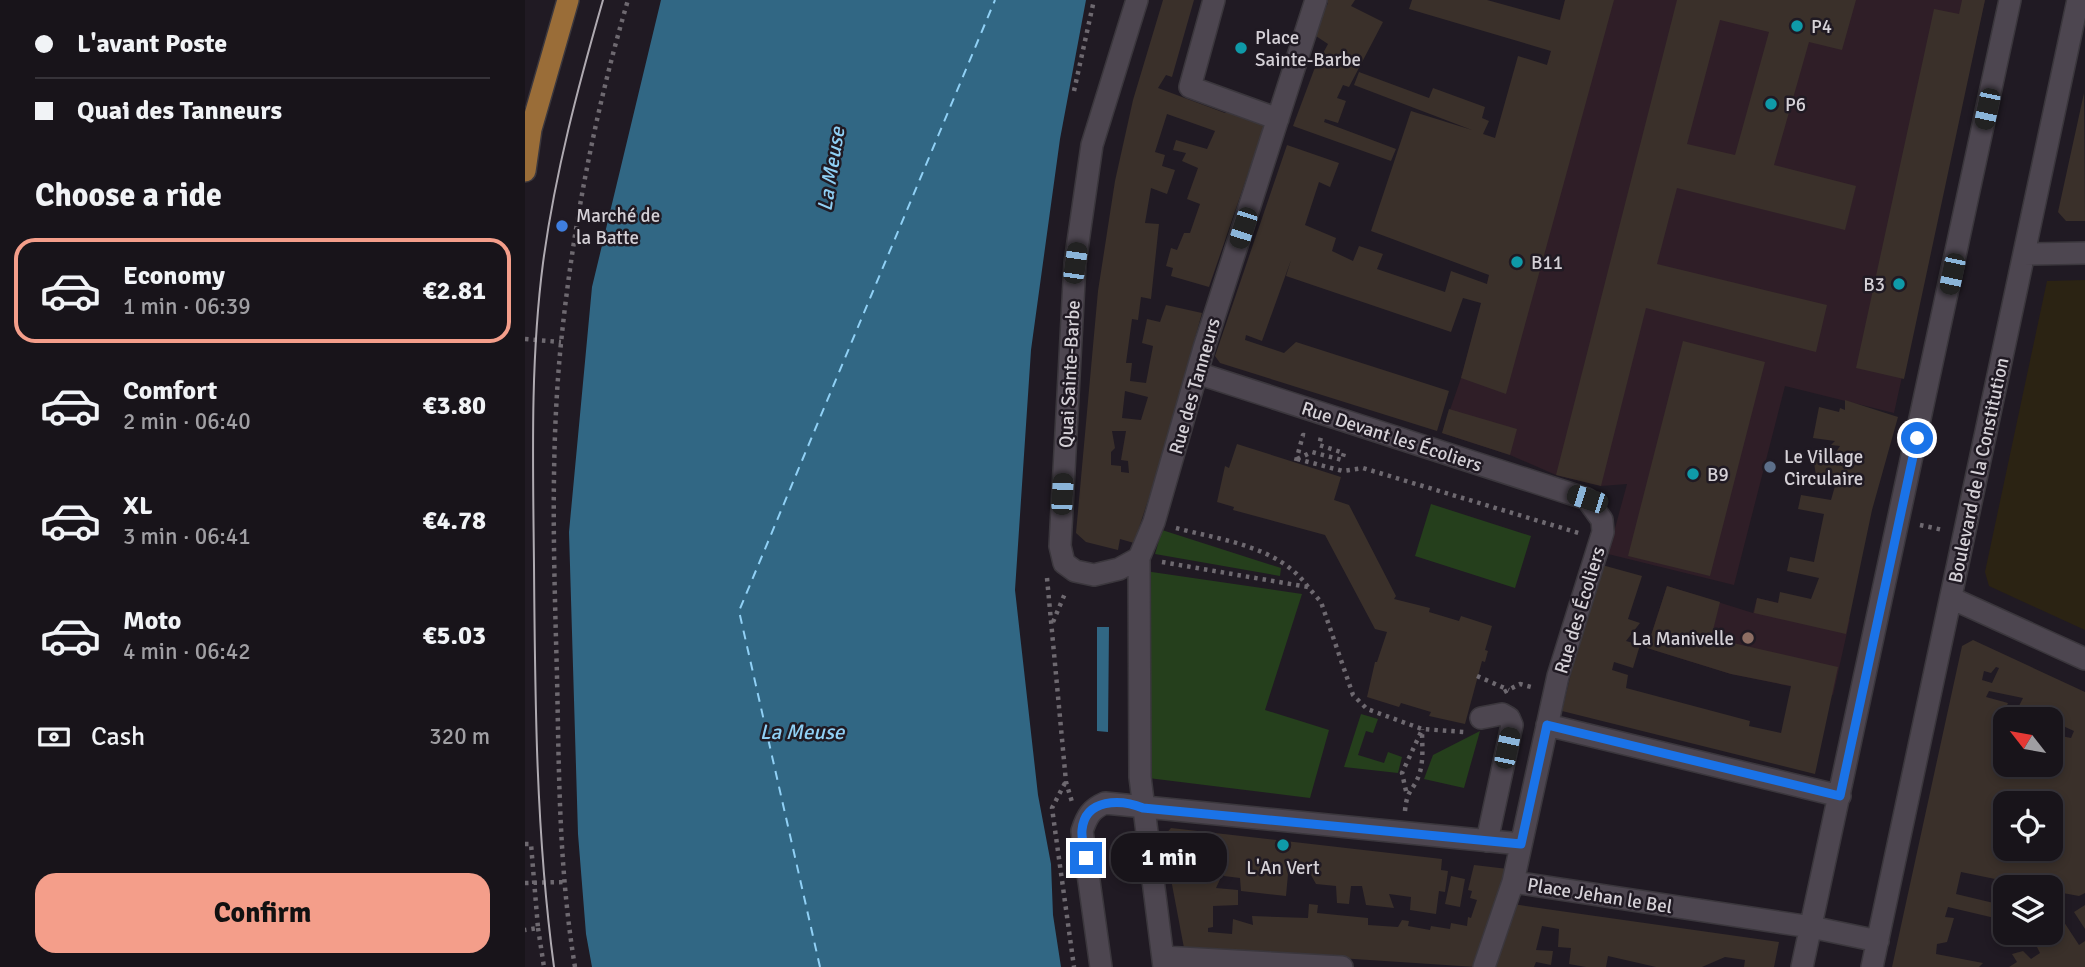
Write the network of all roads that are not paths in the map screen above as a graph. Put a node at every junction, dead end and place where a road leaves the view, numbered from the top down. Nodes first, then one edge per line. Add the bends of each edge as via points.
1 (568, 0) edge
2 (1137, 0) edge
3 (1214, 0) edge
4 (1316, 0) edge
5 (2010, 0) edge
6 (2078, 0) edge
7 (1278, 119) junction
8 (528, 135) edge
9 (525, 171) edge
10 (2085, 253) edge
11 (2025, 254) junction
12 (1196, 373) junction
13 (1587, 499) joint
14 (1139, 558) junction
15 (1951, 598) junction
16 (2085, 659) edge
17 (1481, 719) road end
18 (1547, 725) junction
19 (1840, 796) junction
20 (1143, 808) junction
21 (1486, 841) junction
22 (1521, 844) junction
23 (1513, 882) junction
24 (1811, 927) junction
25 (1878, 941) junction
26 (1163, 962) edge
27 (1101, 967) edge
28 (1342, 967) edge
29 (1484, 967) edge
30 (1803, 967) edge
31 (1872, 967) edge

1 - 8 main road
2 - 14 street, Quai Sainte-Barbe via 1092,145 1075,263 1060,546 1064,564 1094,575
3 - 7 street via 1190,88
4 - 7 street
5 - 19 street
6 - 11 street, Boulevard de la Constitution
7 - 12 street, Rue des Tanneurs
8 - 9 main road
10 - 11 street
11 - 15 street, Boulevard de la Constitution
12 - 13 street, Rue Devant les Écoliers
12 - 14 street, Rue des Tanneurs via 1154,522
13 - 18 street, Rue des Écoliers via 1602,520 1603,532 1570,633
14 - 20 street
15 - 16 street
15 - 25 street, Boulevard de la Constitution
17 - 21 street via 1501,714 1512,725
18 - 19 street
18 - 22 street, Place Jehan le Bel
19 - 24 street
20 - 21 street
20 - 26 street
20 - 27 street via 1105,803 1086,817 1082,831
21 - 22 street
22 - 23 street, Place Jehan le Bel
23 - 24 street, Place Jehan le Bel
23 - 29 street
24 - 25 street
24 - 30 street
25 - 31 street, Boulevard de la Constitution
26 - 28 street

